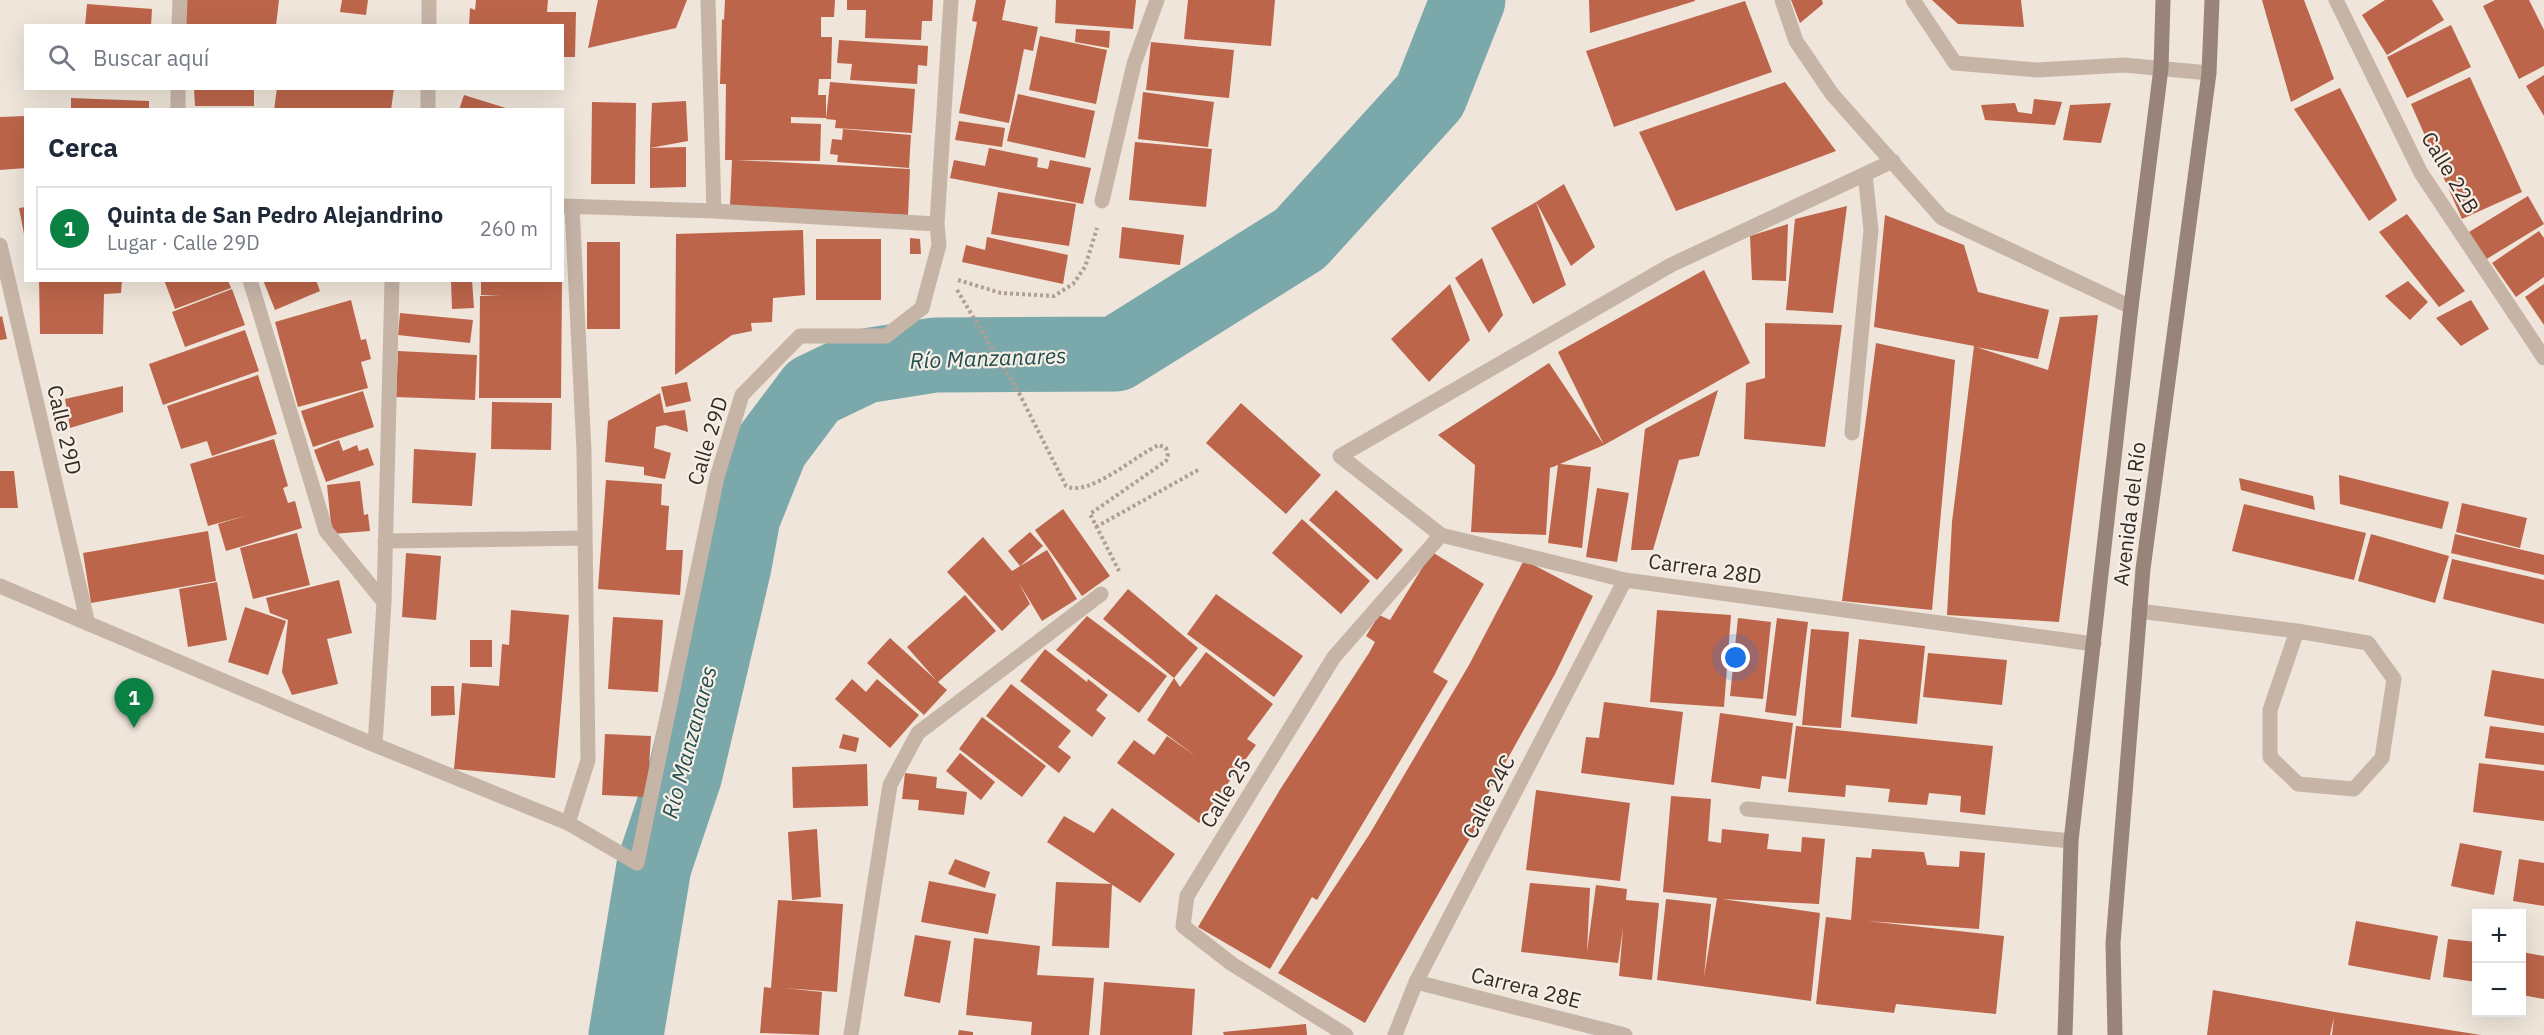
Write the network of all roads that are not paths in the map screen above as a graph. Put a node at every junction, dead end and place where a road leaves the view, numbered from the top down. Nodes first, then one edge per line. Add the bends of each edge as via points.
1 (180, 0) edge
2 (429, 0) edge
3 (708, 0) edge
4 (951, 0) edge
5 (1157, 0) edge
6 (1782, 0) edge
7 (1912, 0) edge
8 (2163, 0) edge
9 (2212, 0) edge
10 (2336, 0) edge
11 (179, 24) edge
12 (429, 24) edge
13 (2161, 68) junction
14 (2209, 73) junction
15 (178, 90) edge
16 (428, 90) edge
17 (178, 108) edge
18 (428, 108) edge
19 (1893, 161) junction
20 (1865, 174) junction
21 (1102, 201) road end
22 (567, 206) edge
23 (714, 211) junction
24 (937, 224) junction
25 (0, 245) edge
26 (251, 282) edge
27 (392, 282) edge
28 (2131, 307) junction
29 (2544, 358) edge
30 (1852, 433) dead end
31 (1441, 535) junction
32 (585, 538) junction
33 (385, 541) junction
34 (1625, 580) junction
35 (0, 586) edge
36 (1101, 594) road end
37 (384, 602) junction
38 (2139, 610) junction
39 (88, 624) junction
40 (2297, 631) junction
41 (2094, 644) junction
42 (375, 745) junction
43 (1747, 809) dead end
44 (568, 823) junction
45 (2071, 841) junction
46 (1416, 982) junction
47 (851, 1035) edge
48 (1346, 1035) edge
49 (1395, 1035) edge
50 (1625, 1035) edge
51 (2065, 1035) edge
52 (2115, 1035) edge

1 - 11 street
2 - 12 street
3 - 23 street
4 - 24 street, Calle 29D
5 - 21 street via 1134,64
6 - 19 street via 1796,41 1832,93
7 - 13 street via 1955,63 2037,70 2124,65
8 - 13 main road, Avenida del Río
9 - 14 main road, Avenida del Río
10 - 29 street, Calle 22B via 2421,173
13 - 14 street
13 - 28 main road, Avenida del Río
14 - 38 main road, Avenida del Río
15 - 17 street
16 - 18 street
19 - 20 street
19 - 28 street via 1942,218
20 - 30 street via 1871,230
20 - 31 street, Carrera 28D via 1671,265 1341,456
22 - 23 street
22 - 32 street via 584,450
23 - 24 street
24 - 44 street, Calle 29D via 939,245 922,308 886,336 800,336 742,395 717,477 637,863
25 - 39 street, Calle 29D
26 - 37 street via 326,531
27 - 33 street
28 - 41 main road, Avenida del Río
31 - 34 street, Carrera 28D
31 - 48 street, Calle 25 via 1334,657 1187,896 1183,926 1232,964
32 - 33 street
32 - 44 street via 588,760
33 - 37 street
34 - 41 street, Carrera 28D
34 - 46 street, Calle 24C
35 - 39 street
36 - 47 street via 918,733 890,785
37 - 42 street
38 - 40 street
38 - 52 main road, Avenida del Río via 2113,942
39 - 42 street
40 - 40 street via 2368,643 2394,679 2382,758 2354,789 2298,784 2270,757 2270,710
41 - 45 main road, Avenida del Río
42 - 44 street
43 - 45 street
45 - 51 main road, Avenida del Río
46 - 49 street, Calle 24C
46 - 50 street, Carrera 28E

